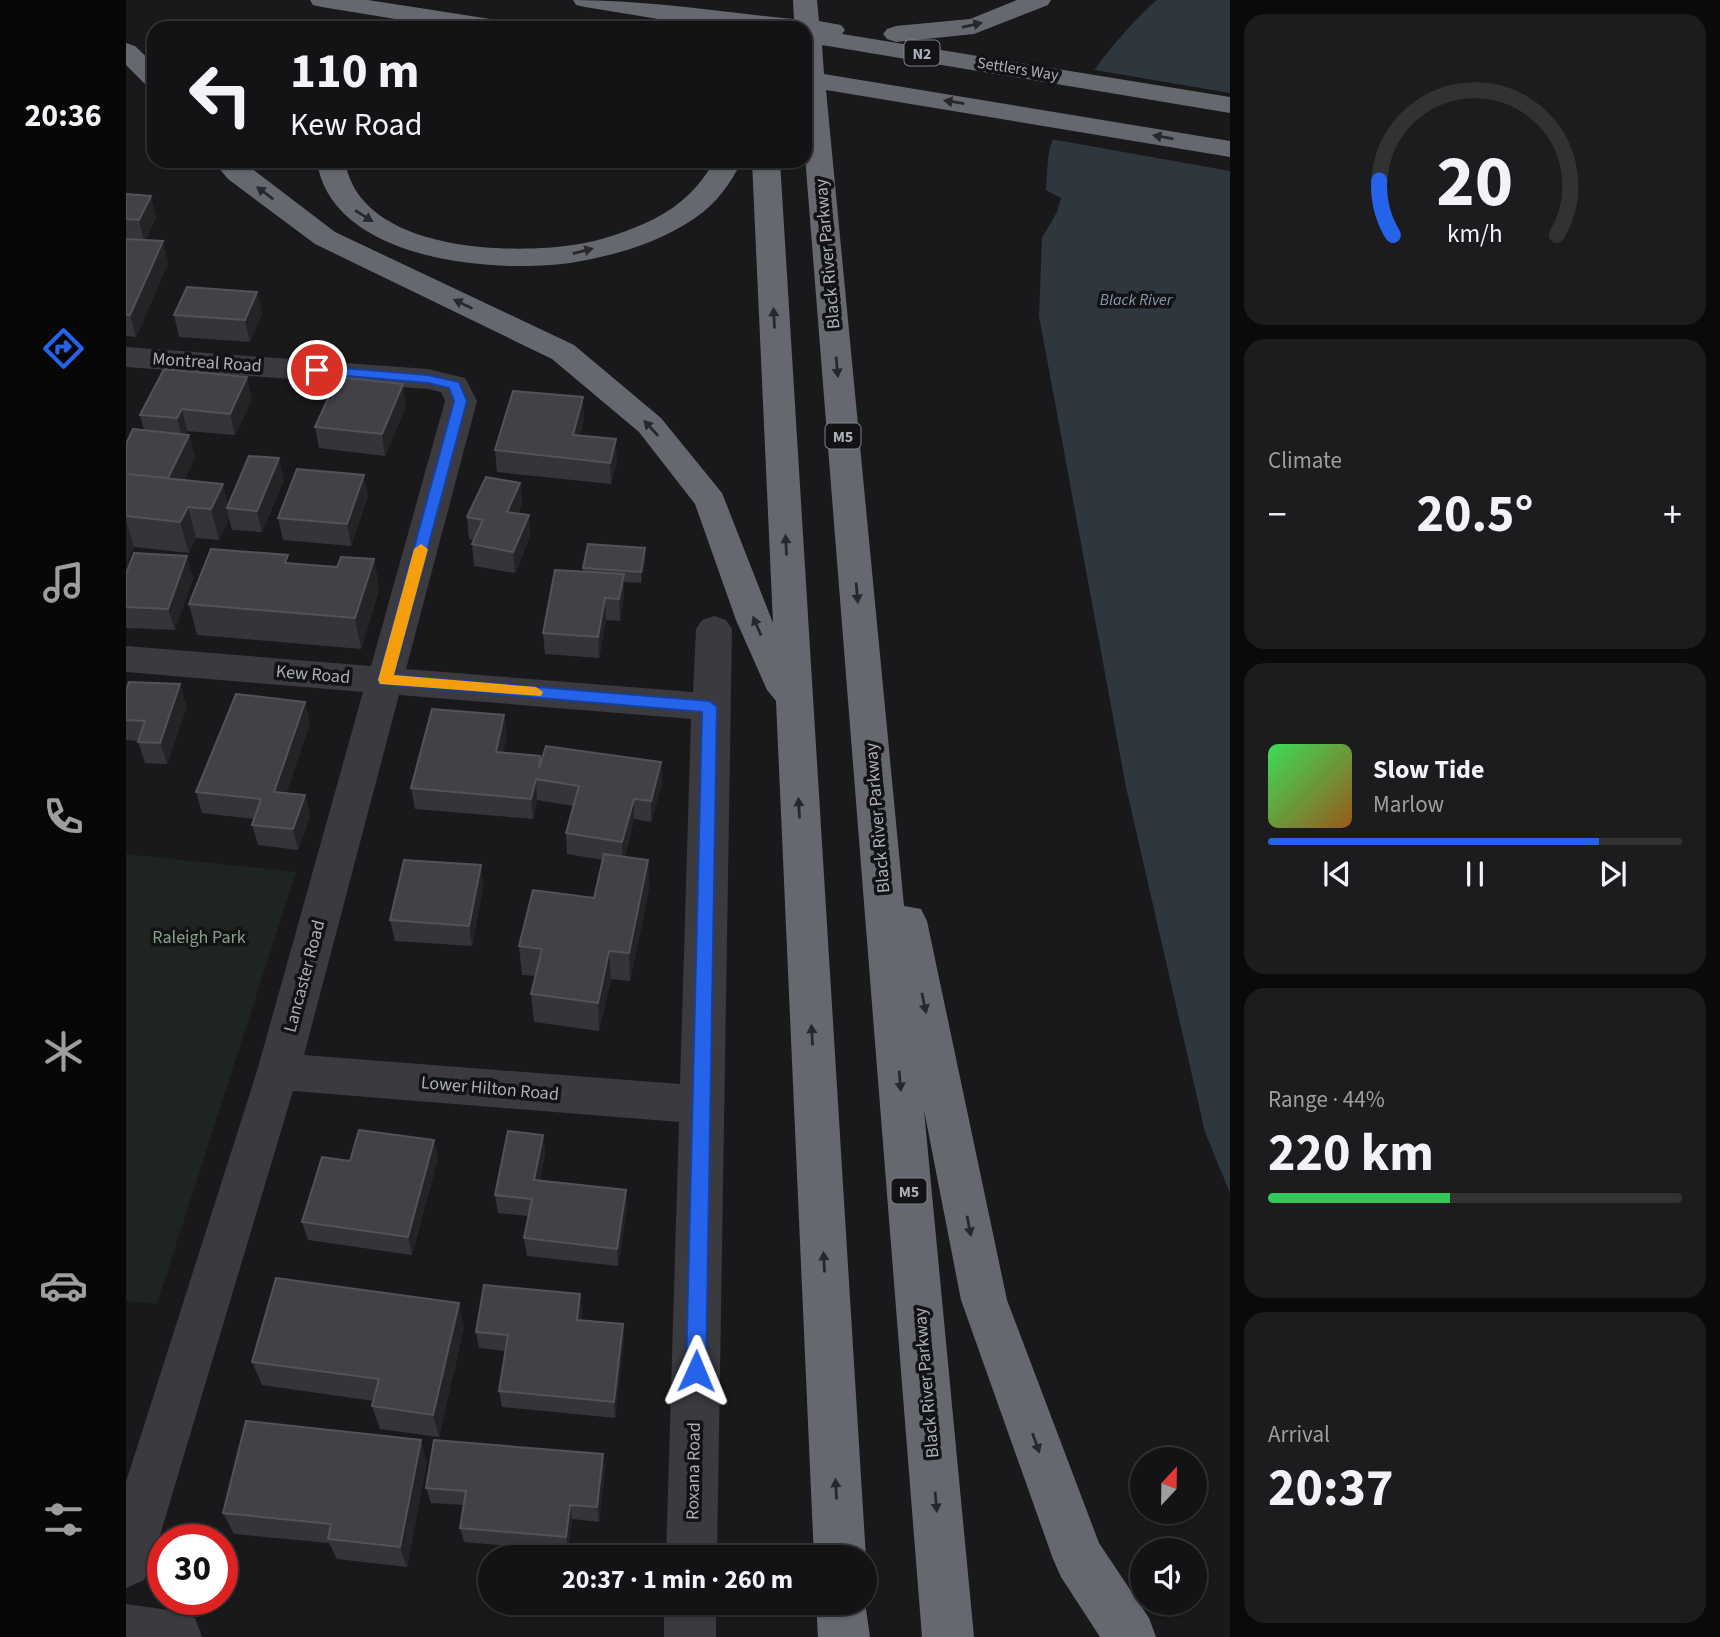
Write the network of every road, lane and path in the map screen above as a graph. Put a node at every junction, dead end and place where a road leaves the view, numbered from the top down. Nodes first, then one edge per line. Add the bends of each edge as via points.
1 (323, 0) edge
2 (585, 0) edge
3 (735, 0) edge
4 (757, 0) edge
5 (805, 0) edge
6 (1039, 0) edge
7 (691, 17) junction
8 (454, 21) edge
9 (716, 21) edge
10 (735, 21) edge
11 (736, 21) edge
12 (760, 21) edge
13 (807, 21) edge
14 (812, 28) edge
15 (812, 36) edge
16 (126, 51) edge
17 (147, 71) edge
18 (812, 80) edge
19 (812, 81) edge
20 (1230, 106) edge
21 (1230, 149) edge
22 (234, 168) edge
23 (331, 168) edge
24 (726, 168) edge
25 (766, 168) edge
26 (127, 359) edge
27 (454, 385) joint
28 (714, 629) dead end
29 (126, 659) edge
30 (385, 680) junction
31 (710, 707) junction
32 (794, 711) junction
33 (870, 744) junction
34 (278, 1071) junction
35 (702, 1105) junction
36 (691, 1545) edge
37 (839, 1545) edge
38 (126, 1562) edge
39 (690, 1615) edge
40 (843, 1615) edge
41 (126, 1630) edge
42 (176, 1637) edge
43 (690, 1637) edge
44 (844, 1637) edge
45 (948, 1637) edge
46 (1130, 1637) edge

1 - 8 highway
2 - 7 highway
3 - 11 highway
4 - 12 highway
5 -> 13 highway, Black River Parkway / M5
14 -> 6 highway via 880,34 974,26
7 - 9 highway
7 -> 10 highway
15 - 20 highway, Settlers Way / N2
16 - 17 highway
21 -> 18 highway
19 -> 33 highway, Black River Parkway / M5
32 -> 22 highway via 710,501 650,425 563,352 325,238
23 -> 24 highway via 331,179 351,208 401,239 485,254 573,254 650,232 695,206
32 -> 25 highway
26 - 27 street, Montreal Road via 428,379
27 - 30 street, Lancaster Road via 461,401
28 - 31 street, Roxana Road
29 - 30 street, Kew Road
30 - 31 street, Kew Road
30 - 34 street, Lancaster Road
31 - 35 street, Roxana Road
37 -> 32 highway
33 -> 45 highway, Black River Parkway / M5
33 -> 46 highway via 984,1300 1079,1559
34 - 35 street, Lower Hilton Road
34 - 38 street, Lancaster Road
35 - 36 street, Roxana Road
39 - 43 street
40 - 44 highway
41 - 42 street

